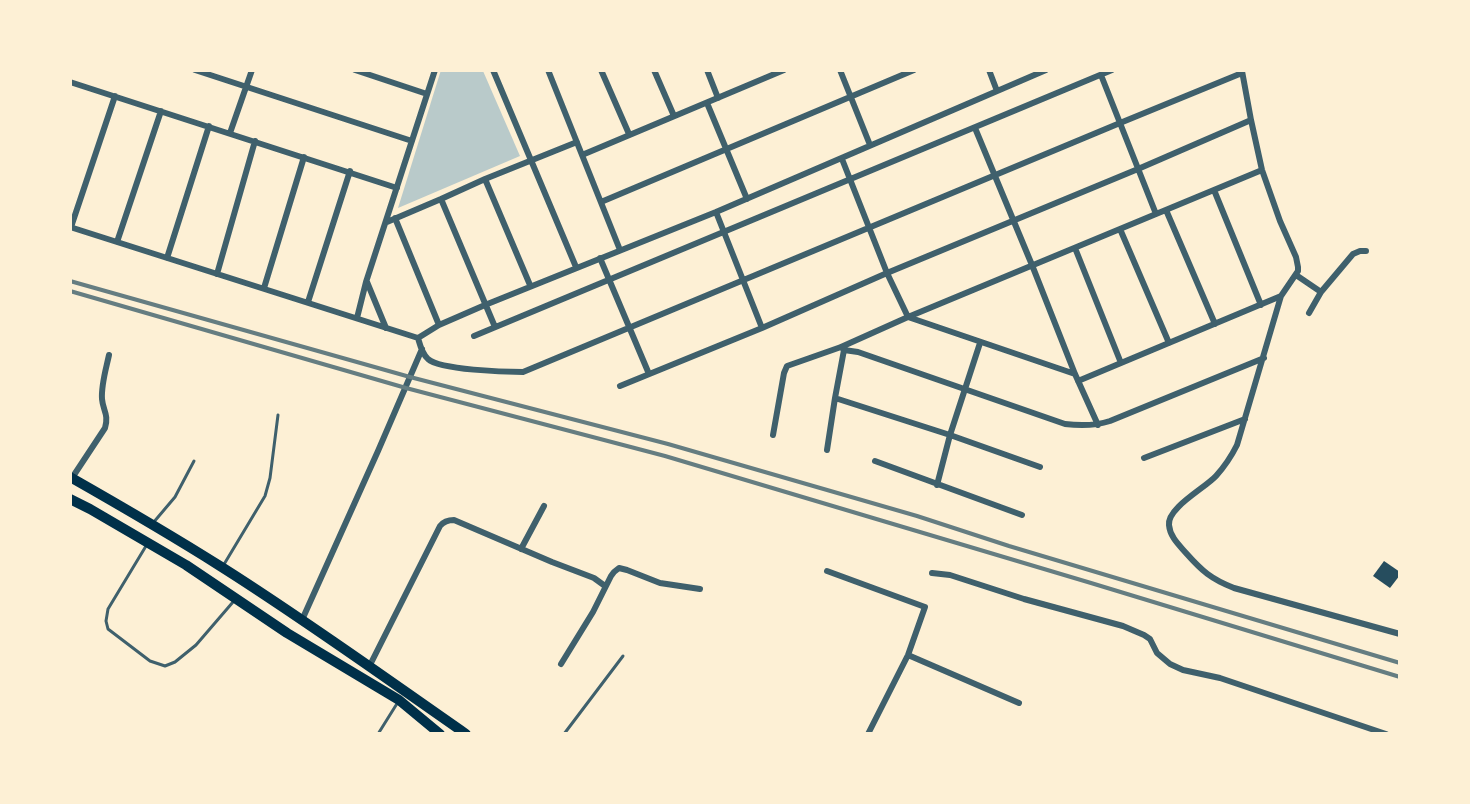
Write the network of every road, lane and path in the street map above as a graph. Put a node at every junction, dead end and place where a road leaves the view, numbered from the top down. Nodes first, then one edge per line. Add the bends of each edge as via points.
1 (195, 70) edge
2 (252, 70) edge
3 (355, 70) edge
4 (435, 70) edge
5 (493, 70) edge
6 (548, 70) edge
7 (601, 70) edge
8 (654, 70) edge
9 (707, 70) edge
10 (759, 70) edge
11 (784, 70) edge
12 (840, 70) edge
13 (914, 70) edge
14 (989, 70) edge
15 (1047, 70) edge
16 (1112, 70) edge
17 (1242, 72) edge
18 (1101, 75) junction
19 (763, 79) junction
20 (70, 82) edge
21 (246, 87) junction
22 (997, 91) junction
23 (427, 94) junction
24 (115, 96) junction
25 (851, 97) junction
26 (718, 98) junction
27 (707, 103) junction
28 (162, 111) junction
29 (674, 116) junction
30 (1251, 120) junction
31 (1120, 123) junction
32 (209, 126) junction
33 (975, 128) junction
34 (230, 133) junction
35 (629, 134) junction
36 (255, 141) junction
37 (412, 141) junction
38 (577, 142) junction
39 (870, 145) junction
40 (726, 149) junction
41 (582, 155) junction
42 (304, 157) junction
43 (842, 159) junction
44 (531, 160) junction
45 (1138, 169) junction
46 (1262, 170) junction
47 (350, 171) junction
48 (994, 175) junction
49 (485, 179) junction
50 (850, 181) junction
51 (397, 188) junction
52 (1214, 190) junction
53 (441, 199) junction
54 (747, 199) junction
55 (601, 202) junction
56 (1166, 210) junction
57 (716, 212) junction
58 (1156, 214) junction
59 (395, 218) junction
60 (1013, 220) junction
61 (387, 222) junction
62 (71, 227) edge
63 (868, 228) junction
64 (1120, 229) junction
65 (724, 231) junction
66 (117, 242) junction
67 (1075, 248) junction
68 (620, 250) junction
69 (1366, 251) dead end
70 (167, 258) junction
71 (600, 258) junction
72 (1032, 265) junction
73 (576, 267) junction
74 (887, 273) junction
75 (217, 274) junction
76 (1296, 275) junction
77 (610, 280) junction
78 (743, 281) junction
79 (366, 282) junction
80 (530, 285) junction
81 (264, 288) junction
82 (1321, 292) junction
83 (1281, 297) junction
84 (308, 302) junction
85 (485, 305) junction
86 (1262, 305) junction
87 (1309, 313) dead end
88 (908, 317) junction
89 (357, 318) junction
90 (1215, 324) junction
91 (439, 325) junction
92 (495, 327) junction
93 (630, 327) junction
94 (386, 328) junction
95 (762, 328) junction
96 (474, 336) dead end
97 (418, 338) junction
98 (980, 343) junction
99 (1169, 343) junction
100 (422, 349) junction
101 (842, 349) junction
102 (109, 355) dead end
103 (1264, 358) junction
104 (1122, 363) junction
105 (650, 374) junction
106 (1076, 377) junction
107 (620, 386) dead end
108 (964, 389) junction
109 (835, 398) junction
110 (278, 415) dead end
111 (1245, 419) junction
112 (1098, 425) junction
113 (773, 435) dead end
114 (950, 435) junction
115 (827, 450) dead end
116 (1144, 458) dead end
117 (194, 461) dead end
118 (875, 461) dead end
119 (1040, 467) dead end
120 (71, 478) edge
121 (937, 485) junction
122 (70, 499) edge
123 (544, 506) dead end
124 (1022, 515) dead end
125 (152, 525) junction
126 (148, 543) junction
127 (521, 549) junction
128 (222, 568) junction
129 (827, 571) dead end
130 (932, 573) dead end
131 (605, 586) junction
132 (700, 589) dead end
133 (236, 598) junction
134 (301, 621) junction
135 (1400, 634) edge
136 (908, 655) junction
137 (623, 656) dead end
138 (561, 664) dead end
139 (369, 667) junction
140 (399, 700) junction
141 (1019, 703) dead end
142 (378, 734) edge
143 (440, 734) edge
144 (466, 734) edge
145 (564, 734) edge
146 (868, 734) edge
147 (1386, 734) edge

1 - 21 street
2 - 21 street
3 - 23 street
4 - 23 street
5 - 44 street
6 - 38 street
7 - 35 street
8 - 29 street
9 - 26 street
10 - 19 street
11 - 19 street
12 - 25 street
13 - 25 street
14 - 22 street
15 - 22 street
16 - 18 street
17 - 30 street
17 - 31 street
18 - 31 street
18 - 33 street
19 - 26 street
20 - 24 street
21 - 34 street
21 - 37 street
22 - 39 street
23 - 37 street
24 - 28 street
24 - 62 street
25 - 39 street
25 - 40 street
26 - 27 street
27 - 29 street
27 - 40 street
28 - 32 street
28 - 66 street
29 - 35 street
30 - 45 street
30 - 46 street
31 - 45 street
31 - 48 street
32 - 34 street
32 - 70 street
33 - 48 street
33 - 50 street
34 - 36 street
35 - 41 street
36 - 42 street
36 - 75 street
37 - 51 street
38 - 41 street
38 - 44 street
39 - 43 street
40 - 54 street
40 - 55 street
41 - 55 street
42 - 47 street
42 - 81 street
43 - 50 street
43 - 54 street
44 - 49 street
44 - 73 street
45 - 58 street
45 - 60 street
46 - 52 street
46 - 76 street via 1297,261
47 - 51 street
47 - 84 street
48 - 60 street
48 - 63 street
49 - 53 street
49 - 80 street
50 - 63 street
50 - 65 street
51 - 61 street
52 - 56 street
52 - 86 street
53 - 59 street
53 - 85 street
54 - 57 street
55 - 68 street
56 - 58 street
56 - 90 street
57 - 65 street
57 - 68 street
58 - 64 street
59 - 61 street
59 - 91 street
60 - 72 street
60 - 74 street
61 - 79 street
62 - 66 street
63 - 74 street
63 - 78 street
64 - 67 street
64 - 99 street
65 - 77 street
65 - 78 street
66 - 70 street
67 - 72 street
67 - 104 street
68 - 71 street
69 - 82 street via 1353,254
70 - 75 street
71 - 73 street
71 - 77 street
72 - 88 street
72 - 106 street
73 - 80 street
74 - 88 street
74 - 95 street
75 - 81 street
76 - 82 street
76 - 83 street
77 - 92 street
77 - 93 street
78 - 93 street
78 - 95 street
79 - 89 street
79 - 94 street
80 - 85 street
81 - 84 street
82 - 87 street
83 - 86 street
83 - 103 street
84 - 89 street
85 - 91 street
85 - 92 street
86 - 90 street
88 - 98 street
88 - 101 street
89 - 94 street
90 - 99 street
91 - 97 street
92 - 96 street
93 - 100 street via 523,372 436,364 426,358
93 - 105 street
94 - 97 street
95 - 105 street
97 - 100 street
98 - 106 street
98 - 108 street
99 - 104 street
100 - 134 street
101 - 108 street
101 - 109 street
101 - 113 street via 787,366
102 - 120 street via 102,393 105,428
103 - 111 street
103 - 112 street
104 - 106 street
105 - 107 street
106 - 112 street
108 - 112 street via 1065,424
108 - 114 street
109 - 114 street
109 - 115 street
110 - 128 lane via 265,496
111 - 116 street
111 - 135 street via 1229,461 1171,516 1173,538 1205,573 1227,586
114 - 119 street
114 - 121 street
117 - 125 lane via 175,497
118 - 121 street
120 - 125 highway
121 - 124 street
122 - 126 highway
123 - 127 street
125 - 128 highway
126 - 133 highway
126 - 133 lane via 108,609 106,621 108,629 150,661 165,666 175,662 196,645
127 - 131 street
127 - 139 street via 454,520 444,522
128 - 134 highway
129 - 136 street via 925,607
130 - 147 street via 1123,626 1150,639 1157,653 1183,670 1220,678
131 - 132 street via 614,572 622,568 660,584
131 - 138 street
133 - 140 highway
134 - 139 highway
136 - 141 street
136 - 146 street
137 - 145 lane
139 - 144 highway
140 - 142 lane
140 - 143 highway

